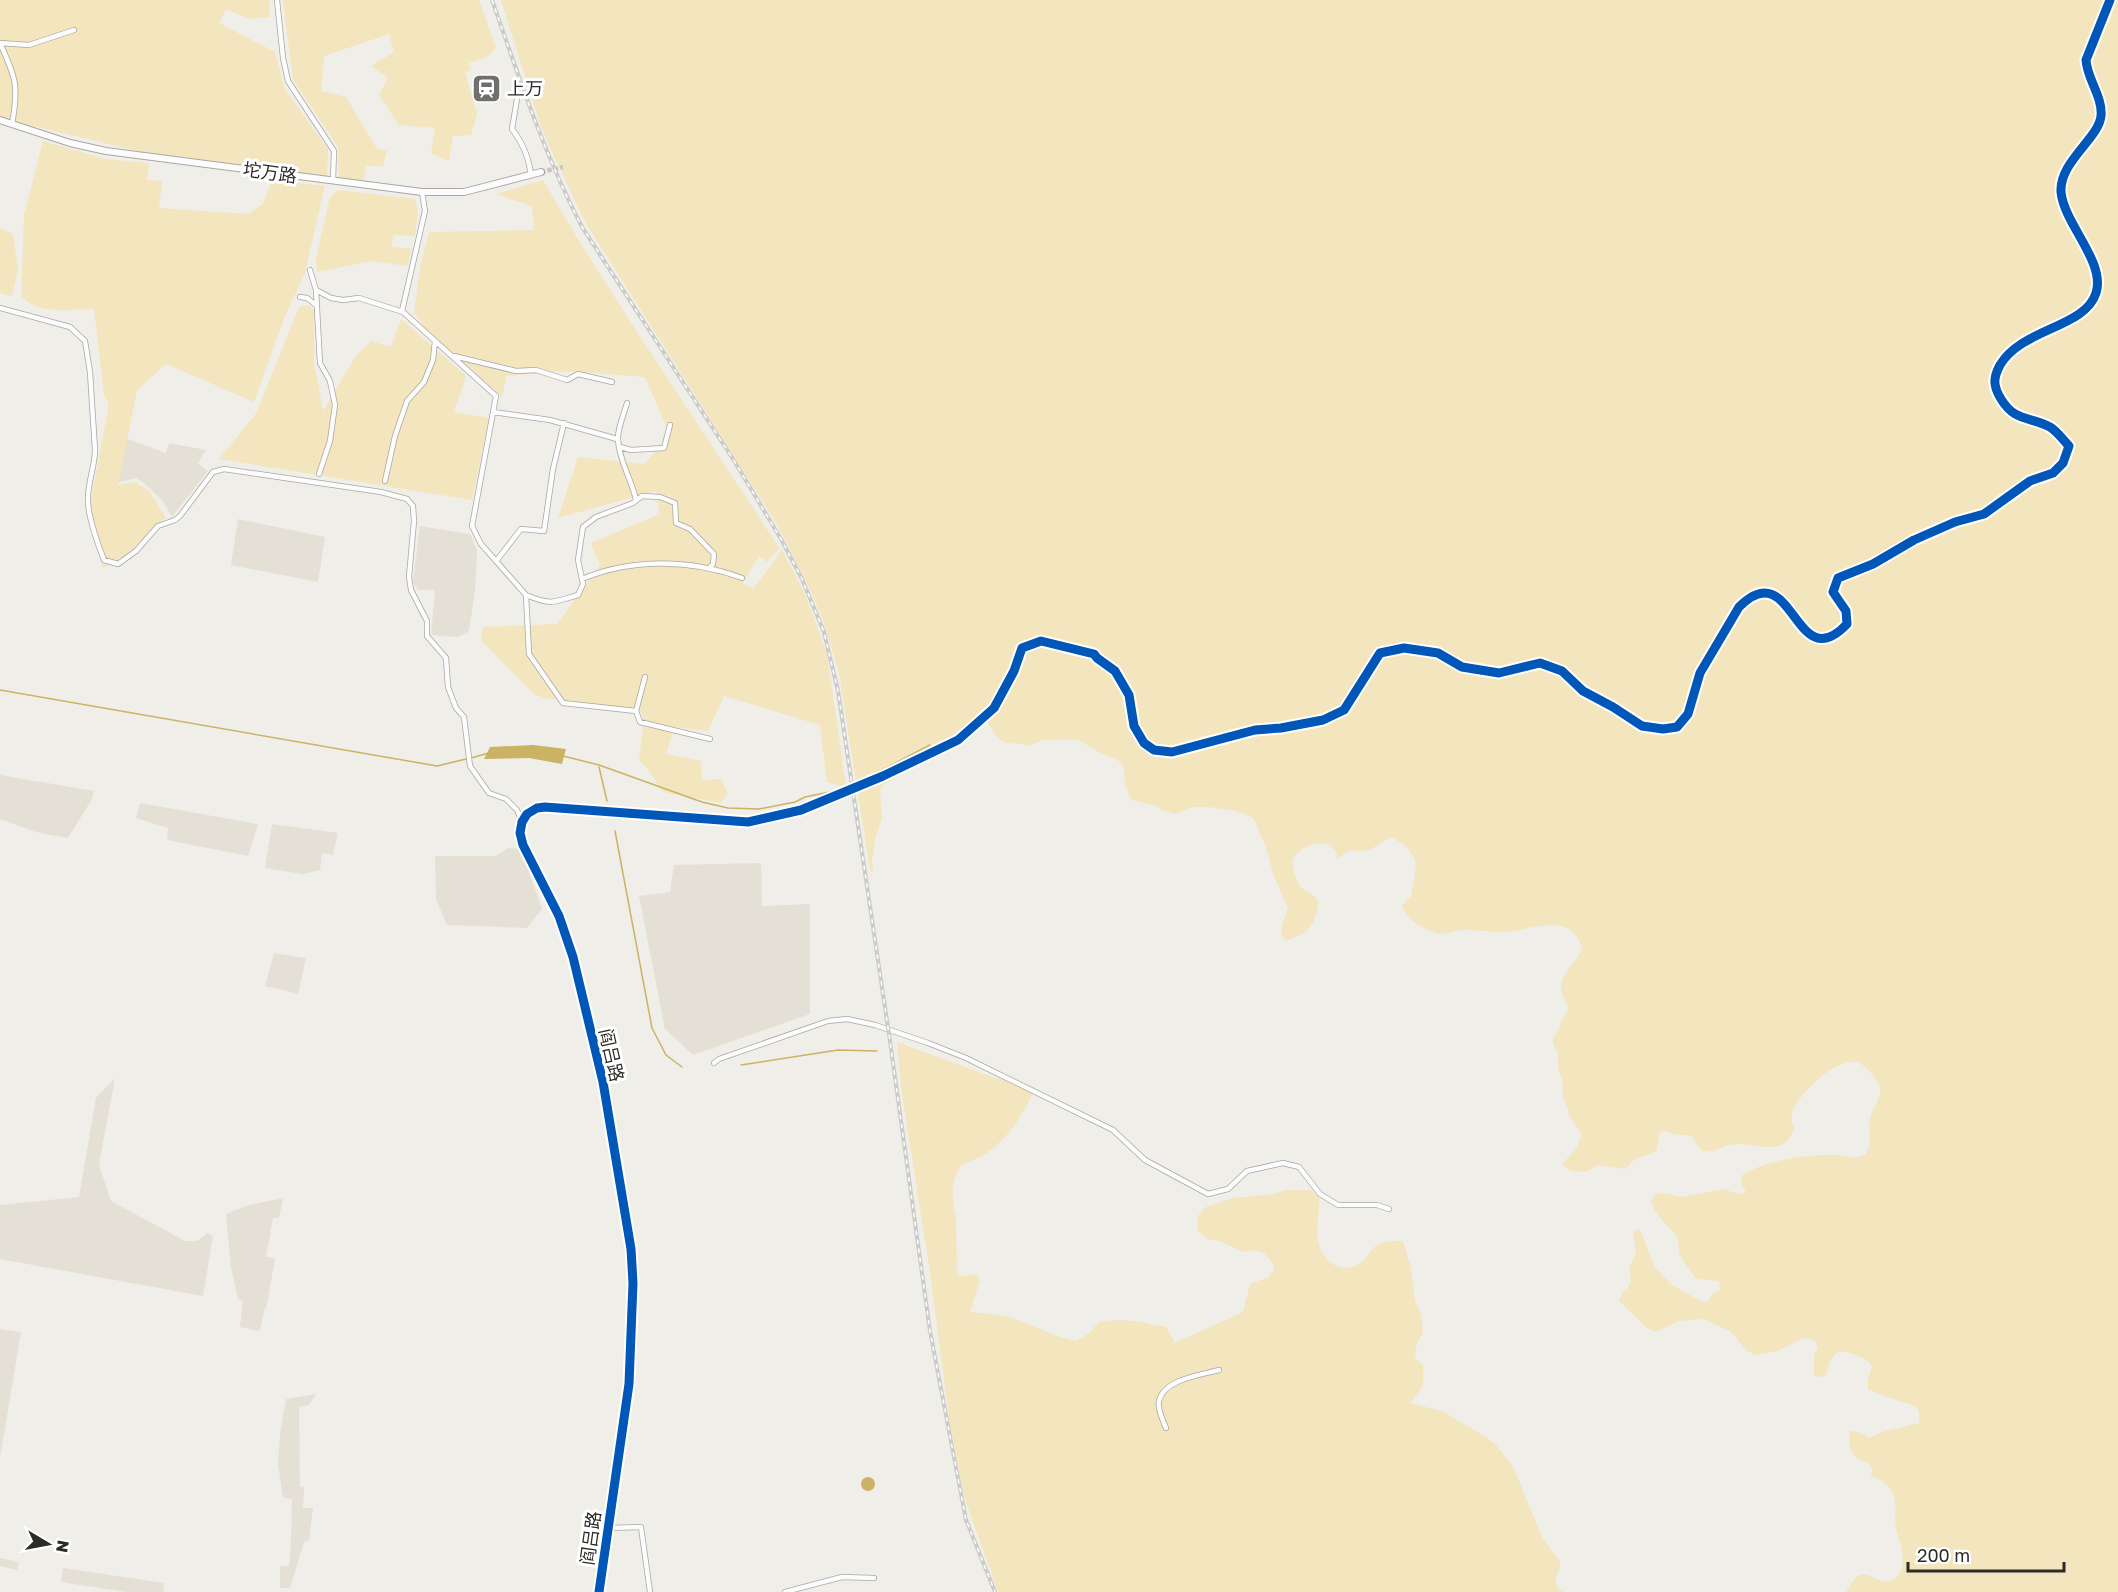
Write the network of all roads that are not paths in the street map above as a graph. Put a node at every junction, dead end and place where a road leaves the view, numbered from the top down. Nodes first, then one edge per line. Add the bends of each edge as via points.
1 (277, 0) edge
2 (2110, 0) edge
3 (74, 30) dead end
4 (0, 43) edge
5 (517, 99) dead end
6 (0, 120) edge
7 (12, 124) junction
8 (541, 172) tunnel mouth
9 (531, 175) junction
10 (333, 180) junction
11 (422, 192) junction
12 (310, 270) dead end
13 (316, 290) junction
14 (300, 297) dead end
15 (316, 305) junction
16 (0, 308) edge
17 (403, 312) junction
18 (435, 341) junction
19 (452, 356) junction
20 (612, 382) dead end
21 (627, 403) dead end
22 (494, 412) junction
23 (564, 423) junction
24 (670, 425) dead end
25 (617, 439) junction
26 (620, 447) junction
27 (319, 474) dead end
28 (385, 481) dead end
29 (636, 500) junction
30 (497, 560) junction
31 (710, 568) junction
32 (742, 578) dead end
33 (582, 579) junction
34 (526, 595) junction
35 (645, 677) dead end
36 (636, 711) junction
37 (710, 739) dead end
38 (860, 786) tunnel mouth
39 (840, 794) tunnel mouth
40 (522, 822) junction
41 (714, 1063) dead end
42 (1389, 1209) dead end
43 (1219, 1370) dead end
44 (1166, 1428) dead end
45 (608, 1528) junction
46 (874, 1578) dead end
47 (599, 1592) edge
48 (650, 1592) edge
49 (785, 1592) edge

1 - 10 street via 288,81 334,151
2 - 38 street via 2086,60 2101,118 2069,166 2061,190 2069,217 2094,267 2097,291 2082,312 2016,346 1995,376 1994,386 2010,412 2051,428 2069,446 2063,463 1984,514 1955,522 1838,578 1833,592 1846,611 1847,624 1837,634 1825,638 1806,633 1783,601 1774,595 1755,595 1746,600 1738,607 1700,673 1688,714 1677,727 1642,726 1583,691 1562,671 1540,663 1499,673 1462,667 1438,653 1404,648 1380,653 1344,710 1323,720 1255,730 1172,752 1154,750 1144,743 1134,726 1129,694 1114,671 1094,654 1041,641 1022,648 994,708 958,740
3 - 4 street via 29,45
4 - 7 street via 16,80
5 - 9 street via 512,129 520,140
6 - 7 main road, 坨万路
7 - 10 main road, 坨万路 via 106,151
8 - 9 main road, 坨万路
9 - 11 main road, 坨万路 via 464,192
10 - 11 main road, 坨万路
11 - 17 street via 425,211
12 - 13 street
13 - 15 street
13 - 17 street via 331,297 359,298
14 - 15 street
15 - 27 street via 320,363 330,381 335,405 330,441
16 - 40 street via 70,327 85,341 95,450 87,501 104,560 118,564 136,551 158,526 180,516 213,472 224,469 407,499 413,506 414,521 411,590 427,621 427,636 446,658 448,687 464,717 470,766 489,793 506,799 517,810
17 - 18 street
18 - 19 street
18 - 28 street via 424,382 407,401
19 - 20 street via 516,371 536,370 567,380 578,374
19 - 22 street via 496,396
21 - 25 street
22 - 23 street
22 - 30 street via 472,526
23 - 25 street
23 - 30 street via 544,531 521,529
24 - 26 street via 664,448
25 - 26 street
26 - 29 street
29 - 31 street via 642,496 675,504 676,523 690,529 714,554
29 - 33 street via 596,517 583,527 578,560
30 - 34 street
31 - 32 street
31 - 33 street via 677,563 620,567
33 - 34 street via 578,595 555,603
34 - 36 street via 529,654 563,703
35 - 36 street
36 - 37 street via 639,722
39 - 40 street via 801,810 748,822 545,807 531,811
40 - 45 street, 阎吕路 via 523,845 559,916 573,957 603,1082 631,1249 630,1373
41 - 42 street via 828,1022 847,1019 875,1025 928,1042 1048,1097 1113,1130 1145,1160 1208,1194 1228,1189 1247,1171 1282,1163 1299,1167 1320,1194 1338,1205 1377,1205
43 - 44 street via 1164,1390 1158,1403
45 - 47 street, 阎吕路
45 - 48 street via 640,1527
46 - 49 street via 842,1577

